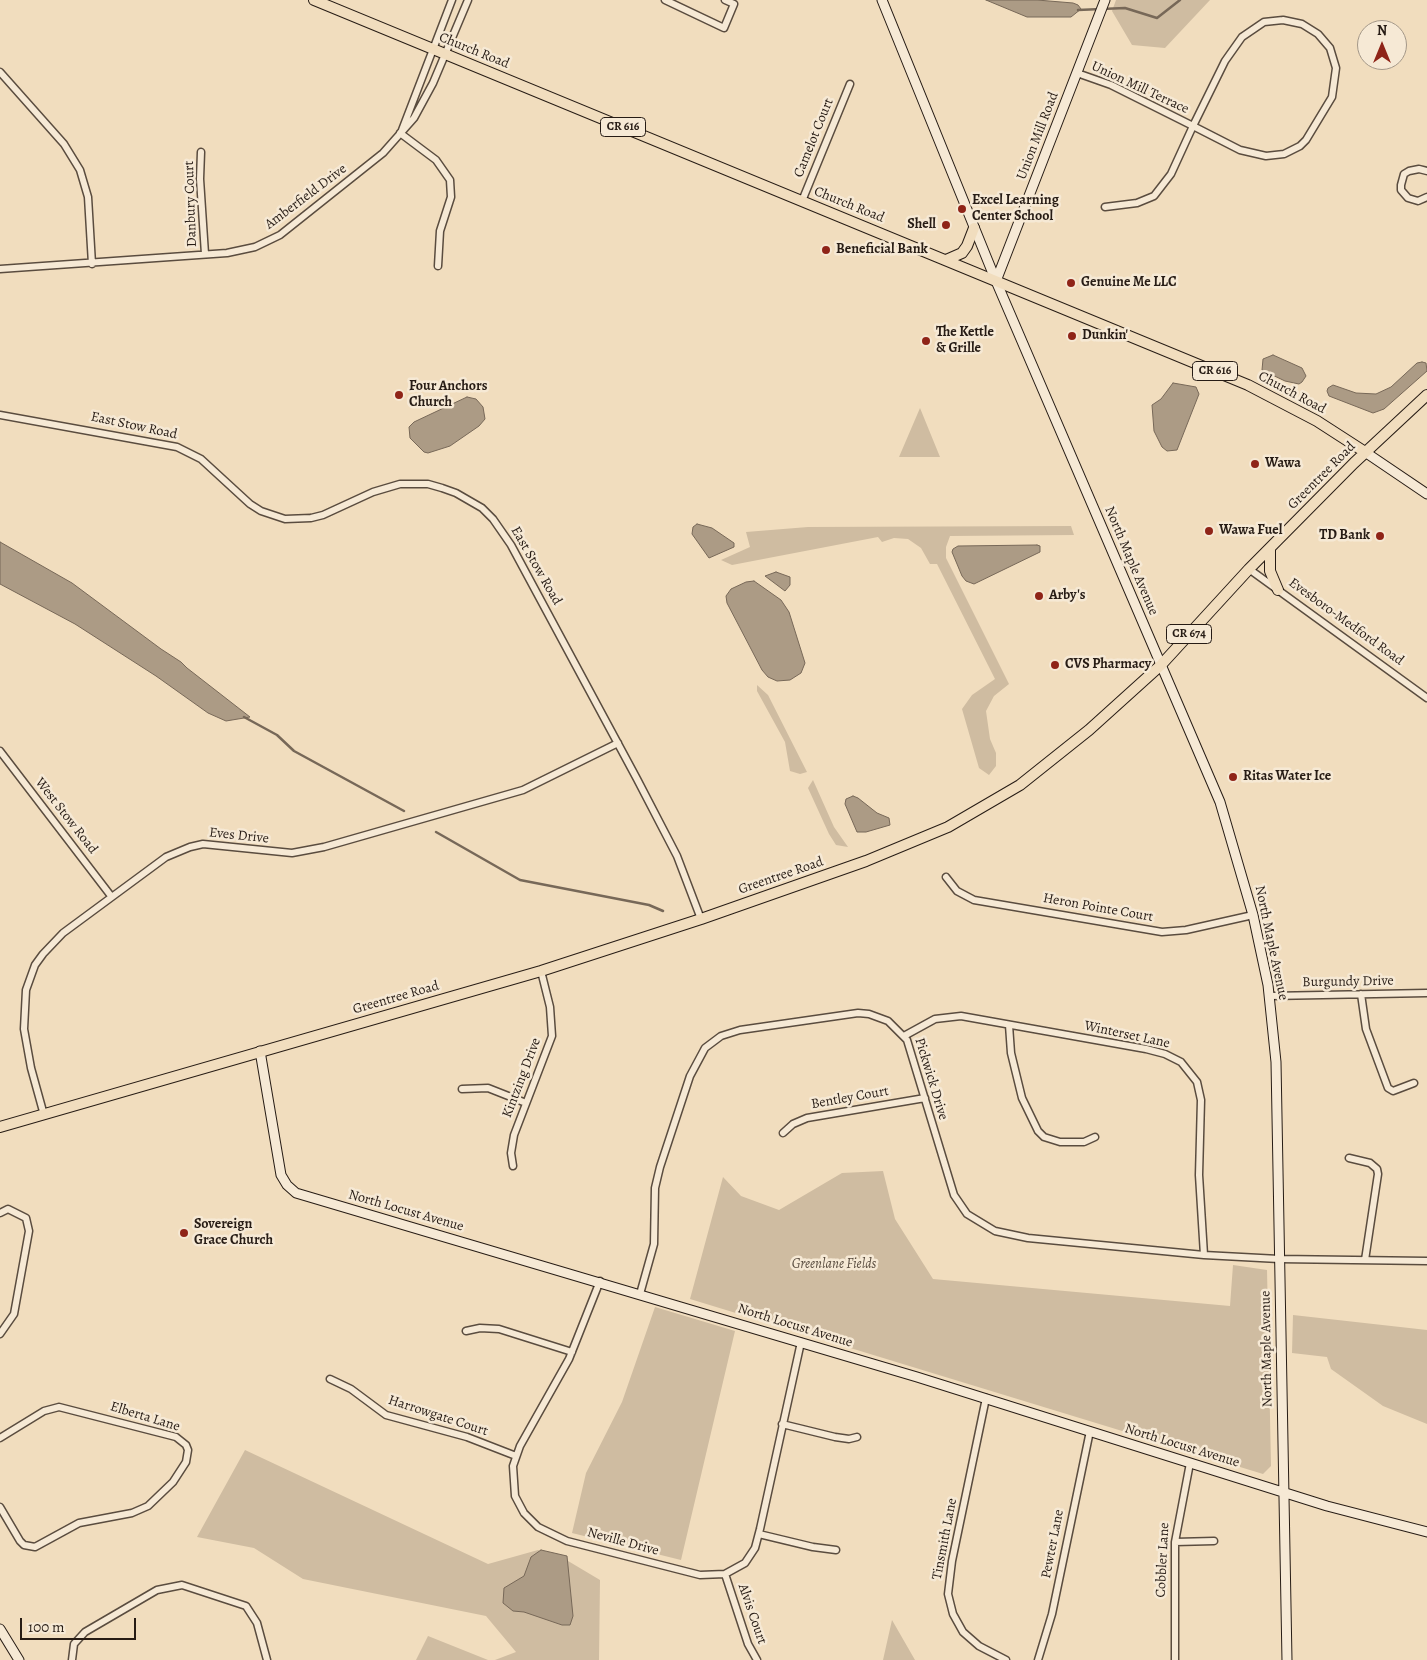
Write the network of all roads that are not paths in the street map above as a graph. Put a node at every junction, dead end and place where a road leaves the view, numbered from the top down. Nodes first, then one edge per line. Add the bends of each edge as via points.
1 (314, 0) edge
2 (452, 0) edge
3 (468, 0) edge
4 (665, 0) edge
5 (725, 0) edge
6 (882, 0) edge
7 (1105, 0) edge
8 (432, 49) junction
9 (445, 54) junction
10 (0, 72) edge
11 (1077, 73) junction
12 (850, 84) dead end
13 (1193, 126) junction
14 (400, 133) junction
15 (201, 152) dead end
16 (1427, 171) edge
17 (1427, 197) edge
18 (802, 201) junction
19 (1105, 207) dead end
20 (974, 228) junction
21 (205, 254) junction
22 (946, 260) junction
23 (92, 264) junction
24 (438, 266) dead end
25 (0, 269) edge
26 (996, 281) junction
27 (1427, 395) edge
28 (0, 415) edge
29 (1365, 452) junction
30 (1427, 494) edge
31 (1270, 548) junction
32 (1248, 569) junction
33 (1278, 590) junction
34 (1161, 665) junction
35 (1427, 698) edge
36 (618, 743) junction
37 (0, 751) edge
38 (946, 877) dead end
39 (111, 896) junction
40 (1253, 915) junction
41 (701, 919) junction
42 (540, 971) junction
43 (1427, 993) edge
44 (1361, 994) junction
45 (1270, 996) junction
46 (1009, 1025) junction
47 (904, 1036) junction
48 (260, 1051) junction
49 (1414, 1083) dead end
50 (462, 1089) dead end
51 (926, 1098) junction
52 (526, 1103) junction
53 (44, 1115) junction
54 (0, 1127) edge
55 (783, 1133) dead end
56 (1095, 1137) dead end
57 (1349, 1158) dead end
58 (513, 1166) dead end
59 (0, 1213) edge
60 (1204, 1255) junction
61 (1279, 1259) junction
62 (1365, 1260) junction
63 (1427, 1261) edge
64 (600, 1281) junction
65 (640, 1294) junction
66 (466, 1331) dead end
67 (0, 1334) edge
68 (801, 1342) junction
69 (572, 1352) junction
70 (330, 1379) dead end
71 (986, 1398) junction
72 (782, 1424) junction
73 (1090, 1432) junction
74 (857, 1437) dead end
75 (0, 1438) edge
76 (516, 1456) junction
77 (1190, 1463) junction
78 (1284, 1493) junction
79 (0, 1507) edge
80 (1427, 1532) edge
81 (759, 1534) junction
82 (1214, 1541) dead end
83 (1175, 1542) junction
84 (836, 1550) dead end
85 (725, 1574) junction
86 (0, 1629) edge
87 (19, 1660) edge
88 (72, 1660) edge
89 (266, 1660) edge
90 (757, 1660) edge
91 (1006, 1660) edge
92 (1038, 1660) edge
93 (1174, 1660) edge
94 (1287, 1660) edge

1 - 8 main road, Church Road / CR 616
2 - 8 street, Amberfield Drive
3 - 9 street, Amberfield Drive
4 - 5 street via 724,28 734,4
6 - 20 street, North Maple Avenue
7 - 11 street, Union Mill Road
8 - 9 main road, Church Road / CR 616
8 - 14 street, Amberfield Drive
9 - 14 street, Amberfield Drive via 420,109
9 - 18 main road, Church Road / CR 616
10 - 23 street via 64,144 80,170 88,197
11 - 13 street, Union Mill Terrace
11 - 26 street, Union Mill Road
12 - 18 street, Camelot Court
13 - 13 street, Union Mill Terrace via 1230,52 1256,26 1274,20 1293,21 1310,28 1330,48 1336,68 1332,97 1312,132 1292,151 1275,156 1257,155
13 - 19 street via 1171,174 1154,196 1137,203
14 - 21 street, Amberfield Drive via 369,165 280,234 255,247
14 - 24 street via 436,160 450,180 451,197 440,231
15 - 21 street, Danbury Court
16 - 17 street via 1409,171 1404,174 1401,184 1408,198 1418,200
18 - 22 main road, Church Road / CR 616
20 - 22 main road via 962,253
20 - 26 street, North Maple Avenue
21 - 23 street, Amberfield Drive
22 - 26 main road, Church Road / CR 616
23 - 25 street, Amberfield Drive
26 - 29 main road, Church Road / CR 616 via 1248,385 1317,421
26 - 34 street, North Maple Avenue
27 - 29 main road, Greentree Road
28 - 36 street, East Stow Road via 183,449 201,459 250,504 285,519 324,515 373,492 400,484 428,484 456,493 493,519 511,545
29 - 30 street
29 - 31 main road, Greentree Road / CR 674
31 - 32 main road, Greentree Road / CR 674
31 - 33 main road via 1270,572
32 - 33 street, Evesboro-Medford Road
32 - 34 main road, Greentree Road / CR 674
33 - 35 street, Evesboro-Medford Road
34 - 40 street, North Maple Avenue via 1227,820
34 - 41 main road, Greentree Road via 1055,759 980,810 874,857
36 - 39 street, Eves Drive via 523,790 324,847 292,852 217,844 190,847 166,856
36 - 41 street, East Stow Road via 677,856
37 - 39 street, West Stow Road
38 - 40 street, Heron Pointe Court via 957,891 974,900 1162,932
39 - 53 street, Eves Drive via 52,943 35,965 30,978 24,1004 24,1029
40 - 45 street, North Maple Avenue
41 - 42 main road, Greentree Road
42 - 48 main road, Greentree Road
42 - 52 street, Kintzing Drive via 550,1007 552,1036
43 - 44 street, Burgundy Drive
44 - 45 street, Burgundy Drive
44 - 49 street via 1366,1029 1390,1091
45 - 61 street, North Maple Avenue via 1276,1062
46 - 47 street, Winterset Lane via 952,1016 928,1022
46 - 56 street via 1011,1054 1022,1098 1038,1131 1044,1137 1060,1142 1084,1142
46 - 60 street, Winterset Lane via 1156,1052 1188,1068 1197,1082 1201,1100 1199,1175
47 - 51 street, Pickwick Drive
47 - 65 street, Pickwick Drive via 896,1026 880,1017 853,1013 740,1030 721,1036 705,1048 694,1066 660,1167 655,1188 654,1244
48 - 53 main road, Greentree Road
48 - 64 street, North Locust Avenue via 281,1175 286,1185 296,1193
50 - 52 street via 492,1089
51 - 55 street, Bentley Court via 807,1118
51 - 60 street, Pickwick Drive via 954,1195 967,1214 985,1226 1028,1238
52 - 58 street, Kintzing Drive via 514,1135
53 - 54 main road, Greentree Road
57 - 62 street via 1377,1168
59 - 67 street via 8,1209 26,1218 29,1232 14,1314
60 - 61 street, Pickwick Drive
61 - 62 street
61 - 78 street, North Maple Avenue
62 - 63 street
64 - 65 street, North Locust Avenue
64 - 69 street, Neville Drive
65 - 68 street, North Locust Avenue
66 - 69 street via 499,1329
68 - 71 street, North Locust Avenue
68 - 72 street, Neville Drive
69 - 76 street, Neville Drive
70 - 76 street, Harrowgate Court via 351,1389 386,1415 467,1437
71 - 73 street, North Locust Avenue
71 - 91 street, Tinsmith Lane via 948,1594 953,1614 964,1632 979,1646
72 - 74 street via 842,1438
72 - 81 street, Neville Drive
73 - 77 street, North Locust Avenue
73 - 92 street, Pewter Lane via 1052,1614
75 - 79 street, Elberta Lane via 44,1411 67,1408 176,1437 188,1450 186,1462 173,1482 148,1506 132,1513 80,1523 35,1547 20,1541
76 - 85 street, Neville Drive via 512,1476 514,1496 524,1513 547,1532 566,1541 676,1570 705,1576
77 - 78 street, North Locust Avenue
77 - 83 street, Cobbler Lane
78 - 80 street, North Locust Avenue
78 - 94 street, North Maple Avenue
81 - 84 street
81 - 85 street, Neville Drive via 745,1563
82 - 83 street
83 - 93 street, Cobbler Lane
85 - 90 street, Alvis Court via 748,1644
86 - 87 street
88 - 89 street via 74,1644 85,1632 157,1590 182,1585 246,1606 257,1623

